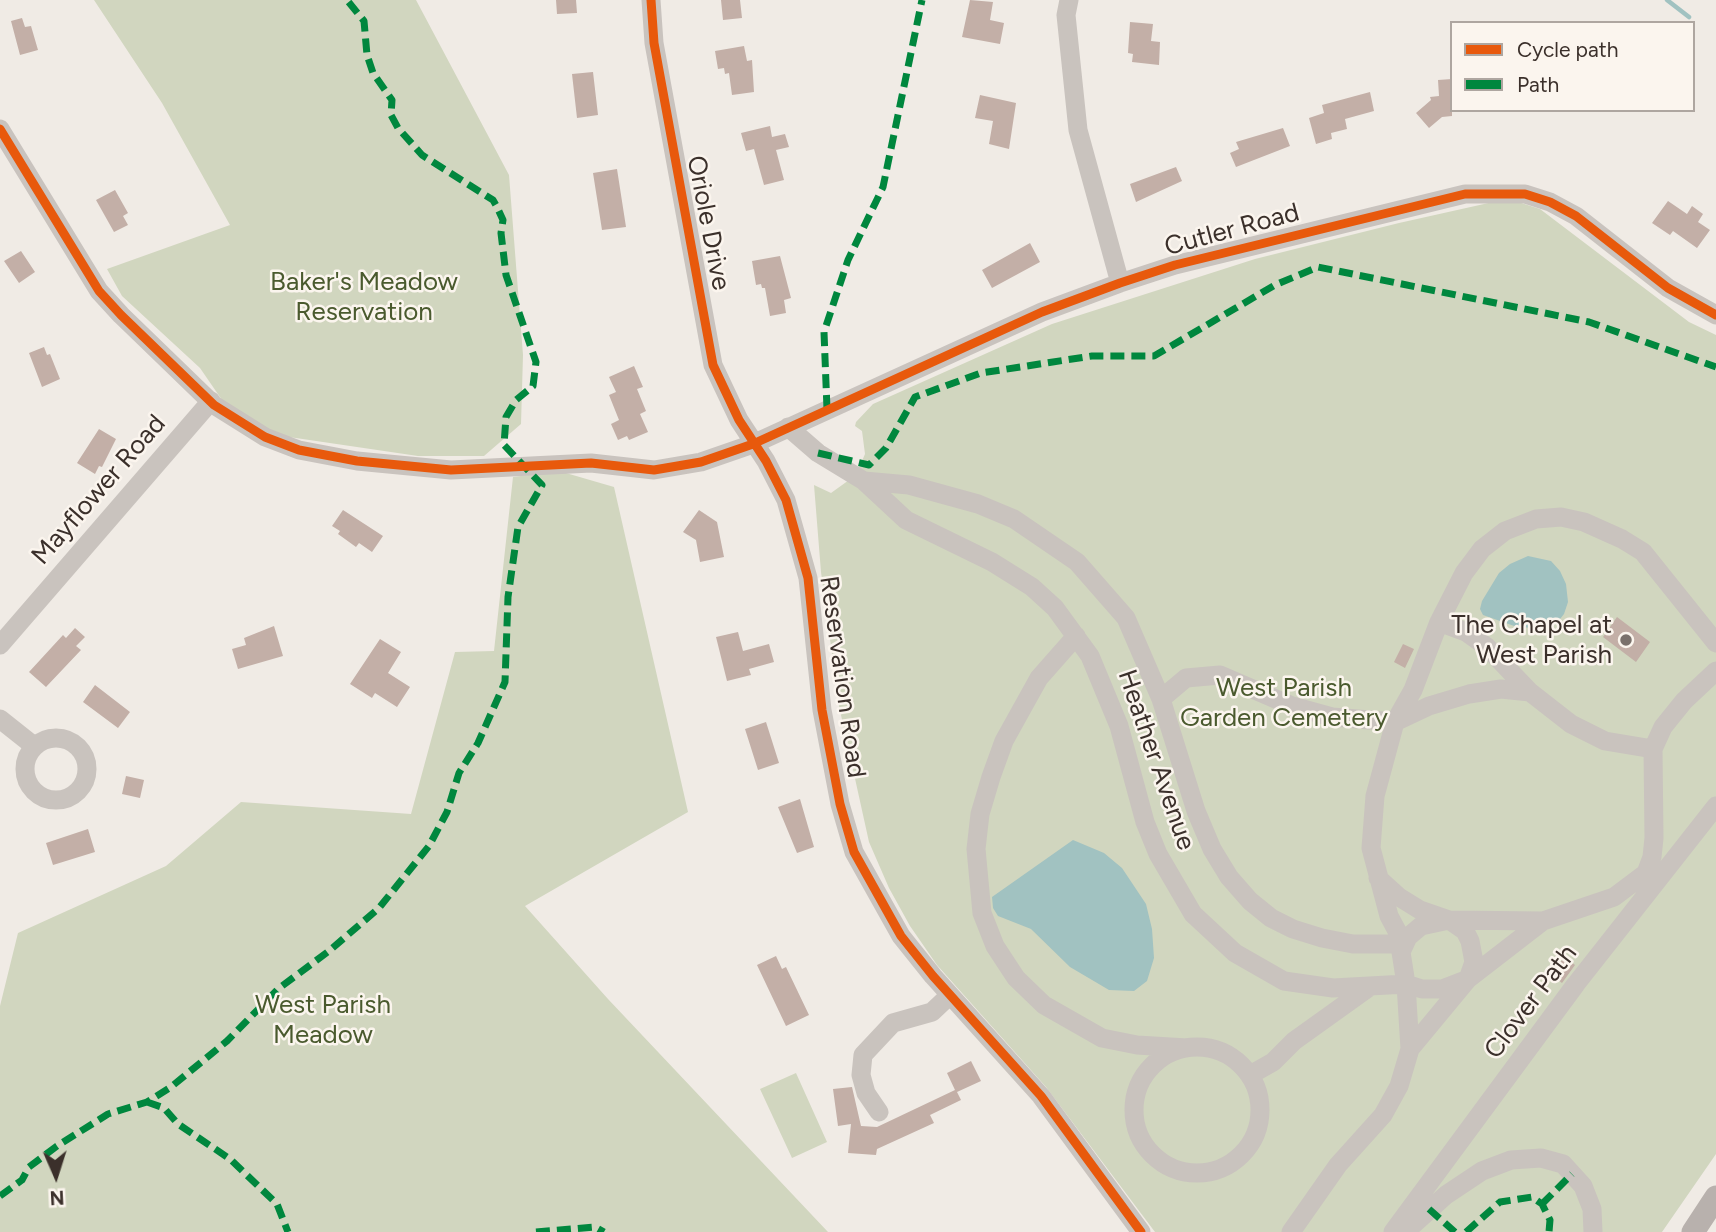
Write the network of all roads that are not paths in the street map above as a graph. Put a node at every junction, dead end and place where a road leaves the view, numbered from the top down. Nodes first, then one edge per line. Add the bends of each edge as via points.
1 (651, 0) edge
2 (1069, 0) edge
3 (0, 129) edge
4 (1120, 283) junction
5 (1716, 315) edge
6 (211, 401) junction
7 (788, 428) junction
8 (753, 444) junction
9 (864, 481) junction
10 (1439, 622) junction
11 (1076, 636) junction
12 (1716, 643) edge
13 (0, 645) edge
14 (1716, 671) edge
15 (1530, 692) junction
16 (1161, 699) junction
17 (0, 719) edge
18 (1395, 722) junction
19 (34, 746) dead end
20 (1653, 749) junction
21 (1716, 806) edge
22 (1377, 877) junction
23 (1449, 920) junction
24 (1543, 921) junction
25 (1404, 944) junction
26 (1468, 979) junction
27 (1406, 984) junction
28 (1369, 988) junction
29 (950, 995) junction
30 (1187, 1048) junction
31 (1410, 1049) junction
32 (1250, 1075) junction
33 (879, 1112) dead end
34 (1716, 1197) edge
35 (1141, 1232) edge
36 (1292, 1232) edge
37 (1393, 1232) edge
38 (1405, 1232) edge
39 (1593, 1232) edge
40 (1693, 1232) edge

1 - 8 street, Oriole Drive via 654,43 713,365
2 - 4 street via 1066,15 1078,130
3 - 6 street via 99,290
4 - 5 street, Cutler Road via 1395,209 1498,191 1550,202 1576,216 1668,288
4 - 7 street, Cutler Road via 1042,312
6 - 8 street via 265,437 299,450 451,470 591,463 654,470 701,463
6 - 13 street, Mayflower Road
7 - 8 street, Cutler Road
7 - 9 street
8 - 29 street, Reservation Road via 786,500 808,578 822,710 854,852 901,936
9 - 11 street, Heather Avenue via 906,520 1032,587
9 - 16 street, Heather Avenue via 909,485 978,504 1054,544 1077,562 1126,618
10 - 12 street via 1482,549 1505,531 1536,519 1561,517 1584,522 1643,552
10 - 15 street via 1466,632 1487,648
10 - 18 street via 1419,677
11 - 28 street, Heather Avenue via 1090,656 1119,726 1158,854 1192,914 1235,953 1284,981 1307,987
11 - 30 street via 1039,678 1004,741 991,776 976,849 982,913 995,946 1016,978 1044,1005 1102,1038
14 - 20 street via 1663,727
15 - 18 street via 1502,689 1469,694
15 - 20 street via 1571,724 1605,741
16 - 18 street via 1186,678 1220,675 1292,706 1332,717
16 - 25 street, Heather Avenue via 1212,849 1250,901 1282,924 1322,938 1353,944
17 - 19 street
18 - 22 street via 1371,824
20 - 24 street via 1654,838 1646,873 1615,897
21 - 37 street, Clover Path via 1576,984
22 - 23 street via 1420,910
22 - 25 street
23 - 24 street
23 - 25 street via 1421,926
23 - 26 street via 1465,931 1470,941 1474,962
24 - 26 street
25 - 27 street
26 - 27 street via 1442,989
26 - 31 street
27 - 28 street, Heather Avenue
27 - 31 street
28 - 32 street
29 - 33 street via 932,1012 893,1023 863,1055 864,1084
29 - 35 street, Reservation Road via 1041,1096
30 - 32 street via 1226,1054
30 - 32 street via 1152,1067 1140,1083 1135,1103 1143,1142 1172,1168 1212,1172 1231,1164 1246,1150 1261,1113
31 - 36 street via 1399,1086 1382,1115 1331,1175
34 - 40 main road
38 - 39 street via 1446,1195 1482,1171 1511,1160 1541,1158 1563,1164 1583,1186 1592,1209

